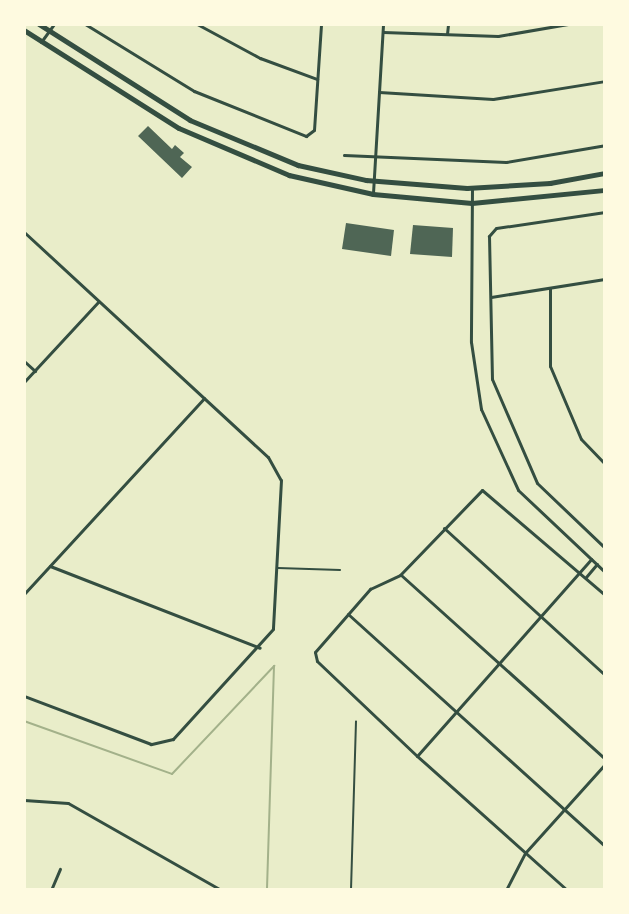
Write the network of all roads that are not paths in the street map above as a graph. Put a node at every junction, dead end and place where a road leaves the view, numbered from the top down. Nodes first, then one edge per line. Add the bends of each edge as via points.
1 (39, 24) edge
2 (54, 24) edge
3 (85, 24) edge
4 (196, 24) edge
5 (321, 24) edge
6 (383, 24) edge
7 (448, 24) edge
8 (562, 24) edge
9 (568, 24) edge
10 (24, 30) edge
11 (49, 31) junction
12 (382, 32) junction
13 (447, 34) junction
14 (41, 42) junction
15 (318, 80) junction
16 (605, 81) edge
17 (379, 92) junction
18 (605, 145) edge
19 (344, 155) dead end
20 (375, 158) junction
21 (605, 172) edge
22 (374, 180) junction
23 (472, 188) junction
24 (605, 190) edge
25 (373, 194) junction
26 (472, 203) junction
27 (605, 212) edge
28 (24, 232) edge
29 (605, 279) edge
30 (550, 288) junction
31 (491, 297) junction
32 (99, 301) junction
33 (24, 361) edge
34 (35, 371) junction
35 (24, 382) edge
36 (204, 398) junction
37 (605, 464) edge
38 (444, 528) junction
39 (605, 548) edge
40 (591, 559) junction
41 (597, 564) junction
42 (50, 566) junction
43 (277, 568) junction
44 (340, 570) dead end
45 (605, 572) edge
46 (400, 575) junction
47 (580, 575) junction
48 (586, 577) junction
49 (24, 594) edge
50 (605, 595) edge
51 (348, 614) junction
52 (543, 618) junction
53 (261, 648) junction
54 (500, 664) junction
55 (605, 675) edge
56 (24, 696) edge
57 (457, 712) junction
58 (356, 722) dead end
59 (417, 756) junction
60 (605, 759) edge
61 (605, 764) edge
62 (24, 800) edge
63 (564, 809) junction
64 (605, 846) edge
65 (525, 853) junction
66 (60, 869) dead end
67 (51, 890) edge
68 (221, 890) edge
69 (351, 890) edge
70 (506, 890) edge
71 (567, 890) edge

1 - 11 main road
2 - 11 street
3 - 15 street via 194,91 306,136 314,130
4 - 15 street via 260,58
5 - 15 street
6 - 12 street
7 - 13 street
8 - 9 street
8 - 13 street via 498,36
10 - 14 main road
11 - 14 street
11 - 22 main road via 168,108 234,143 298,165
12 - 13 street
12 - 17 street
14 - 25 main road via 232,154 289,175
16 - 17 street via 493,99
17 - 20 street
18 - 20 street via 506,162
19 - 20 street
20 - 22 street
21 - 23 main road via 550,183
22 - 23 main road
22 - 25 street
23 - 26 street
24 - 26 main road
25 - 26 main road
26 - 40 street via 471,342 481,409 518,490
27 - 31 street via 491,230
28 - 32 street
29 - 30 street
30 - 31 street
30 - 37 street via 550,366 581,439
31 - 39 street via 492,379 533,478
32 - 34 street
32 - 36 street
33 - 34 street
34 - 35 street
36 - 42 street
36 - 43 street via 280,471
38 - 46 street
38 - 47 street via 480,491 488,490
38 - 52 street
40 - 41 street
40 - 47 street
41 - 45 street
41 - 48 street
42 - 49 street
42 - 53 street
43 - 44 lane
43 - 53 street via 273,629
46 - 51 street via 370,589
46 - 54 street
47 - 48 street
47 - 52 street
48 - 50 street
51 - 57 street
51 - 59 street via 315,652 317,660
52 - 54 street
52 - 55 street
53 - 56 street via 167,744 151,744
54 - 57 street
54 - 60 street
57 - 59 street
57 - 63 street
58 - 69 lane
59 - 65 street
61 - 63 street
62 - 68 street via 68,803
63 - 64 street
63 - 65 street
65 - 70 street
65 - 71 street
66 - 67 street

